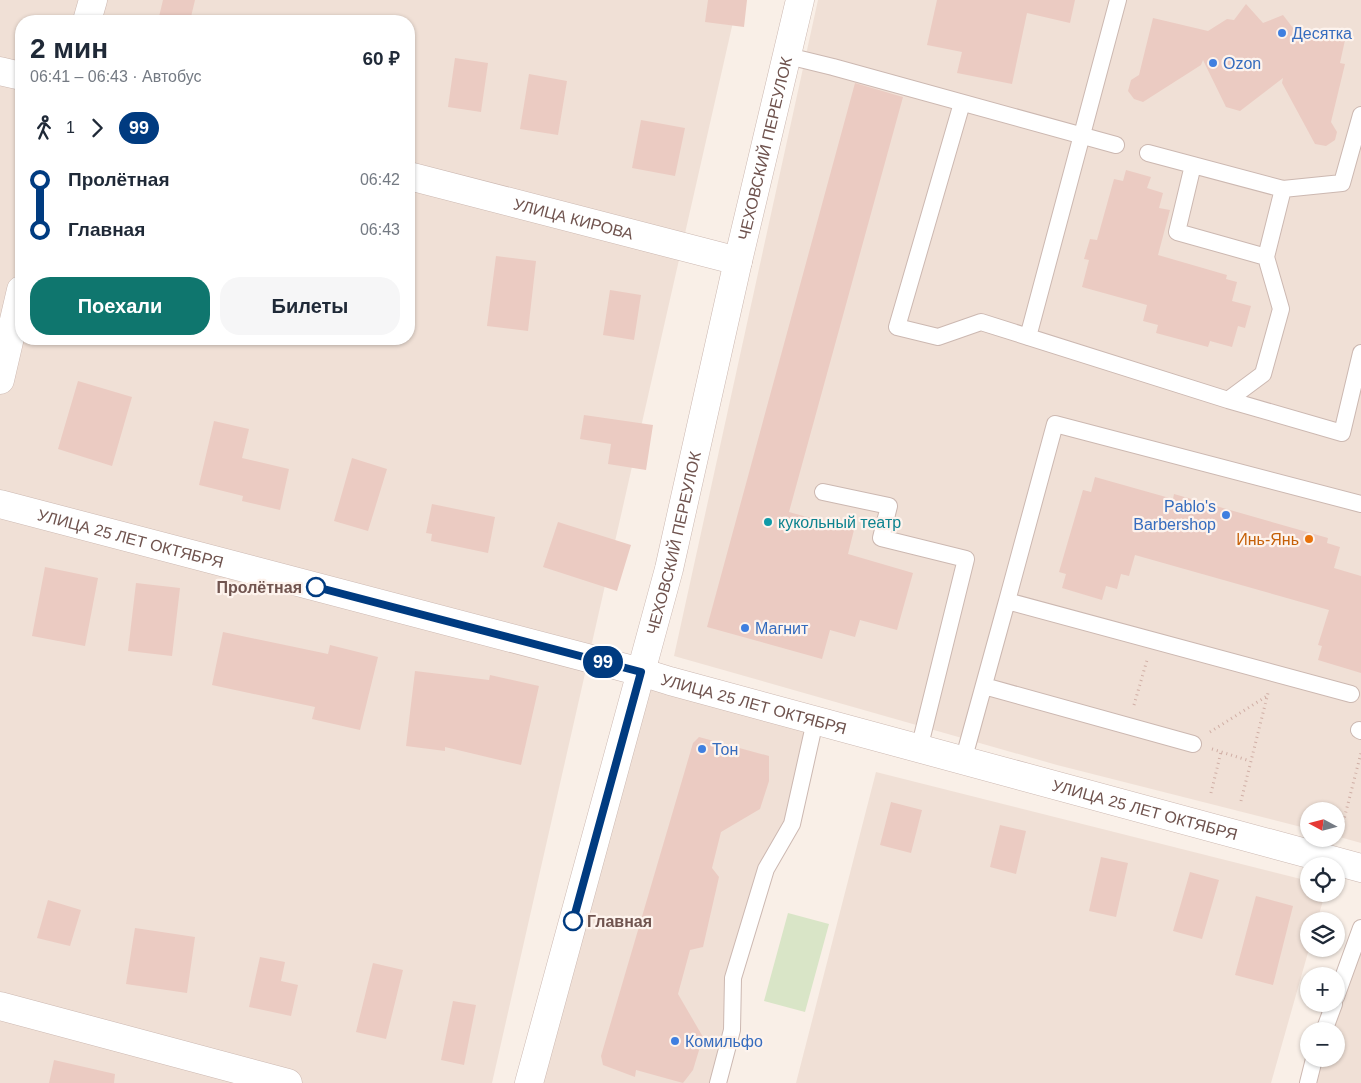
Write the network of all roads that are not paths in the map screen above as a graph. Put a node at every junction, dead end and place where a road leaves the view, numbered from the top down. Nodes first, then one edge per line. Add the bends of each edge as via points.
1 (93, 0) edge
2 (800, 0) edge
3 (1118, 0) edge
4 (89, 15) edge
5 (788, 56) junction
6 (0, 71) edge
7 (15, 75) edge
8 (962, 103) junction
9 (1361, 115) edge
10 (1359, 134) edge
11 (1081, 135) junction
12 (1116, 145) dead end
13 (1148, 153) dead end
14 (1193, 165) junction
15 (415, 178) edge
16 (1282, 189) junction
17 (1266, 257) junction
18 (738, 261) junction
19 (15, 316) edge
20 (1028, 337) junction
21 (1361, 353) edge
22 (0, 380) edge
23 (1228, 400) junction
24 (823, 492) dead end
25 (0, 504) edge
26 (1361, 504) edge
27 (1007, 601) junction
28 (641, 672) junction
29 (984, 686) junction
30 (1351, 694) dead end
31 (815, 721) junction
32 (1193, 744) road end
33 (919, 749) junction
34 (963, 761) junction
35 (1361, 868) edge
36 (1361, 928) edge
37 (1345, 972) edge
38 (0, 1006) edge
39 (1312, 1067) edge
40 (288, 1083) edge
41 (529, 1083) edge
42 (718, 1083) edge
43 (1308, 1083) edge

1 - 4 street
2 - 5 street, ЧЕХОВСКИЙ ПЕРЕУЛОК
3 - 11 lane
5 - 8 lane
5 - 18 street, ЧЕХОВСКИЙ ПЕРЕУЛОК
6 - 7 street
8 - 11 lane
8 - 20 lane via 897,327 938,337 981,322
9 - 10 lane
10 - 16 lane via 1342,183
11 - 12 lane
11 - 20 lane
13 - 14 lane
14 - 16 lane
14 - 17 lane via 1177,232
15 - 18 street, УЛИЦА КИРОВА
16 - 17 lane
17 - 23 lane via 1281,309 1263,374
18 - 28 street, ЧЕХОВСКИЙ ПЕРЕУЛОК via 669,569
19 - 22 street
20 - 23 lane
21 - 23 lane via 1342,433
24 - 33 lane via 889,506 881,538 966,559
25 - 28 street, УЛИЦА 25 ЛЕТ ОКТЯБРЯ
26 - 27 lane via 1055,424
27 - 29 lane
27 - 30 lane
28 - 31 street, УЛИЦА 25 ЛЕТ ОКТЯБРЯ
28 - 41 street, ЧЕХОВСКИЙ ПЕРЕУЛОК
29 - 32 lane
29 - 34 lane
31 - 33 street, УЛИЦА 25 ЛЕТ ОКТЯБРЯ
31 - 42 lane via 792,824 766,869 733,978 732,1030
33 - 34 street, УЛИЦА 25 ЛЕТ ОКТЯБРЯ
34 - 35 street, УЛИЦА 25 ЛЕТ ОКТЯБРЯ
36 - 37 lane
38 - 40 street
39 - 43 lane

